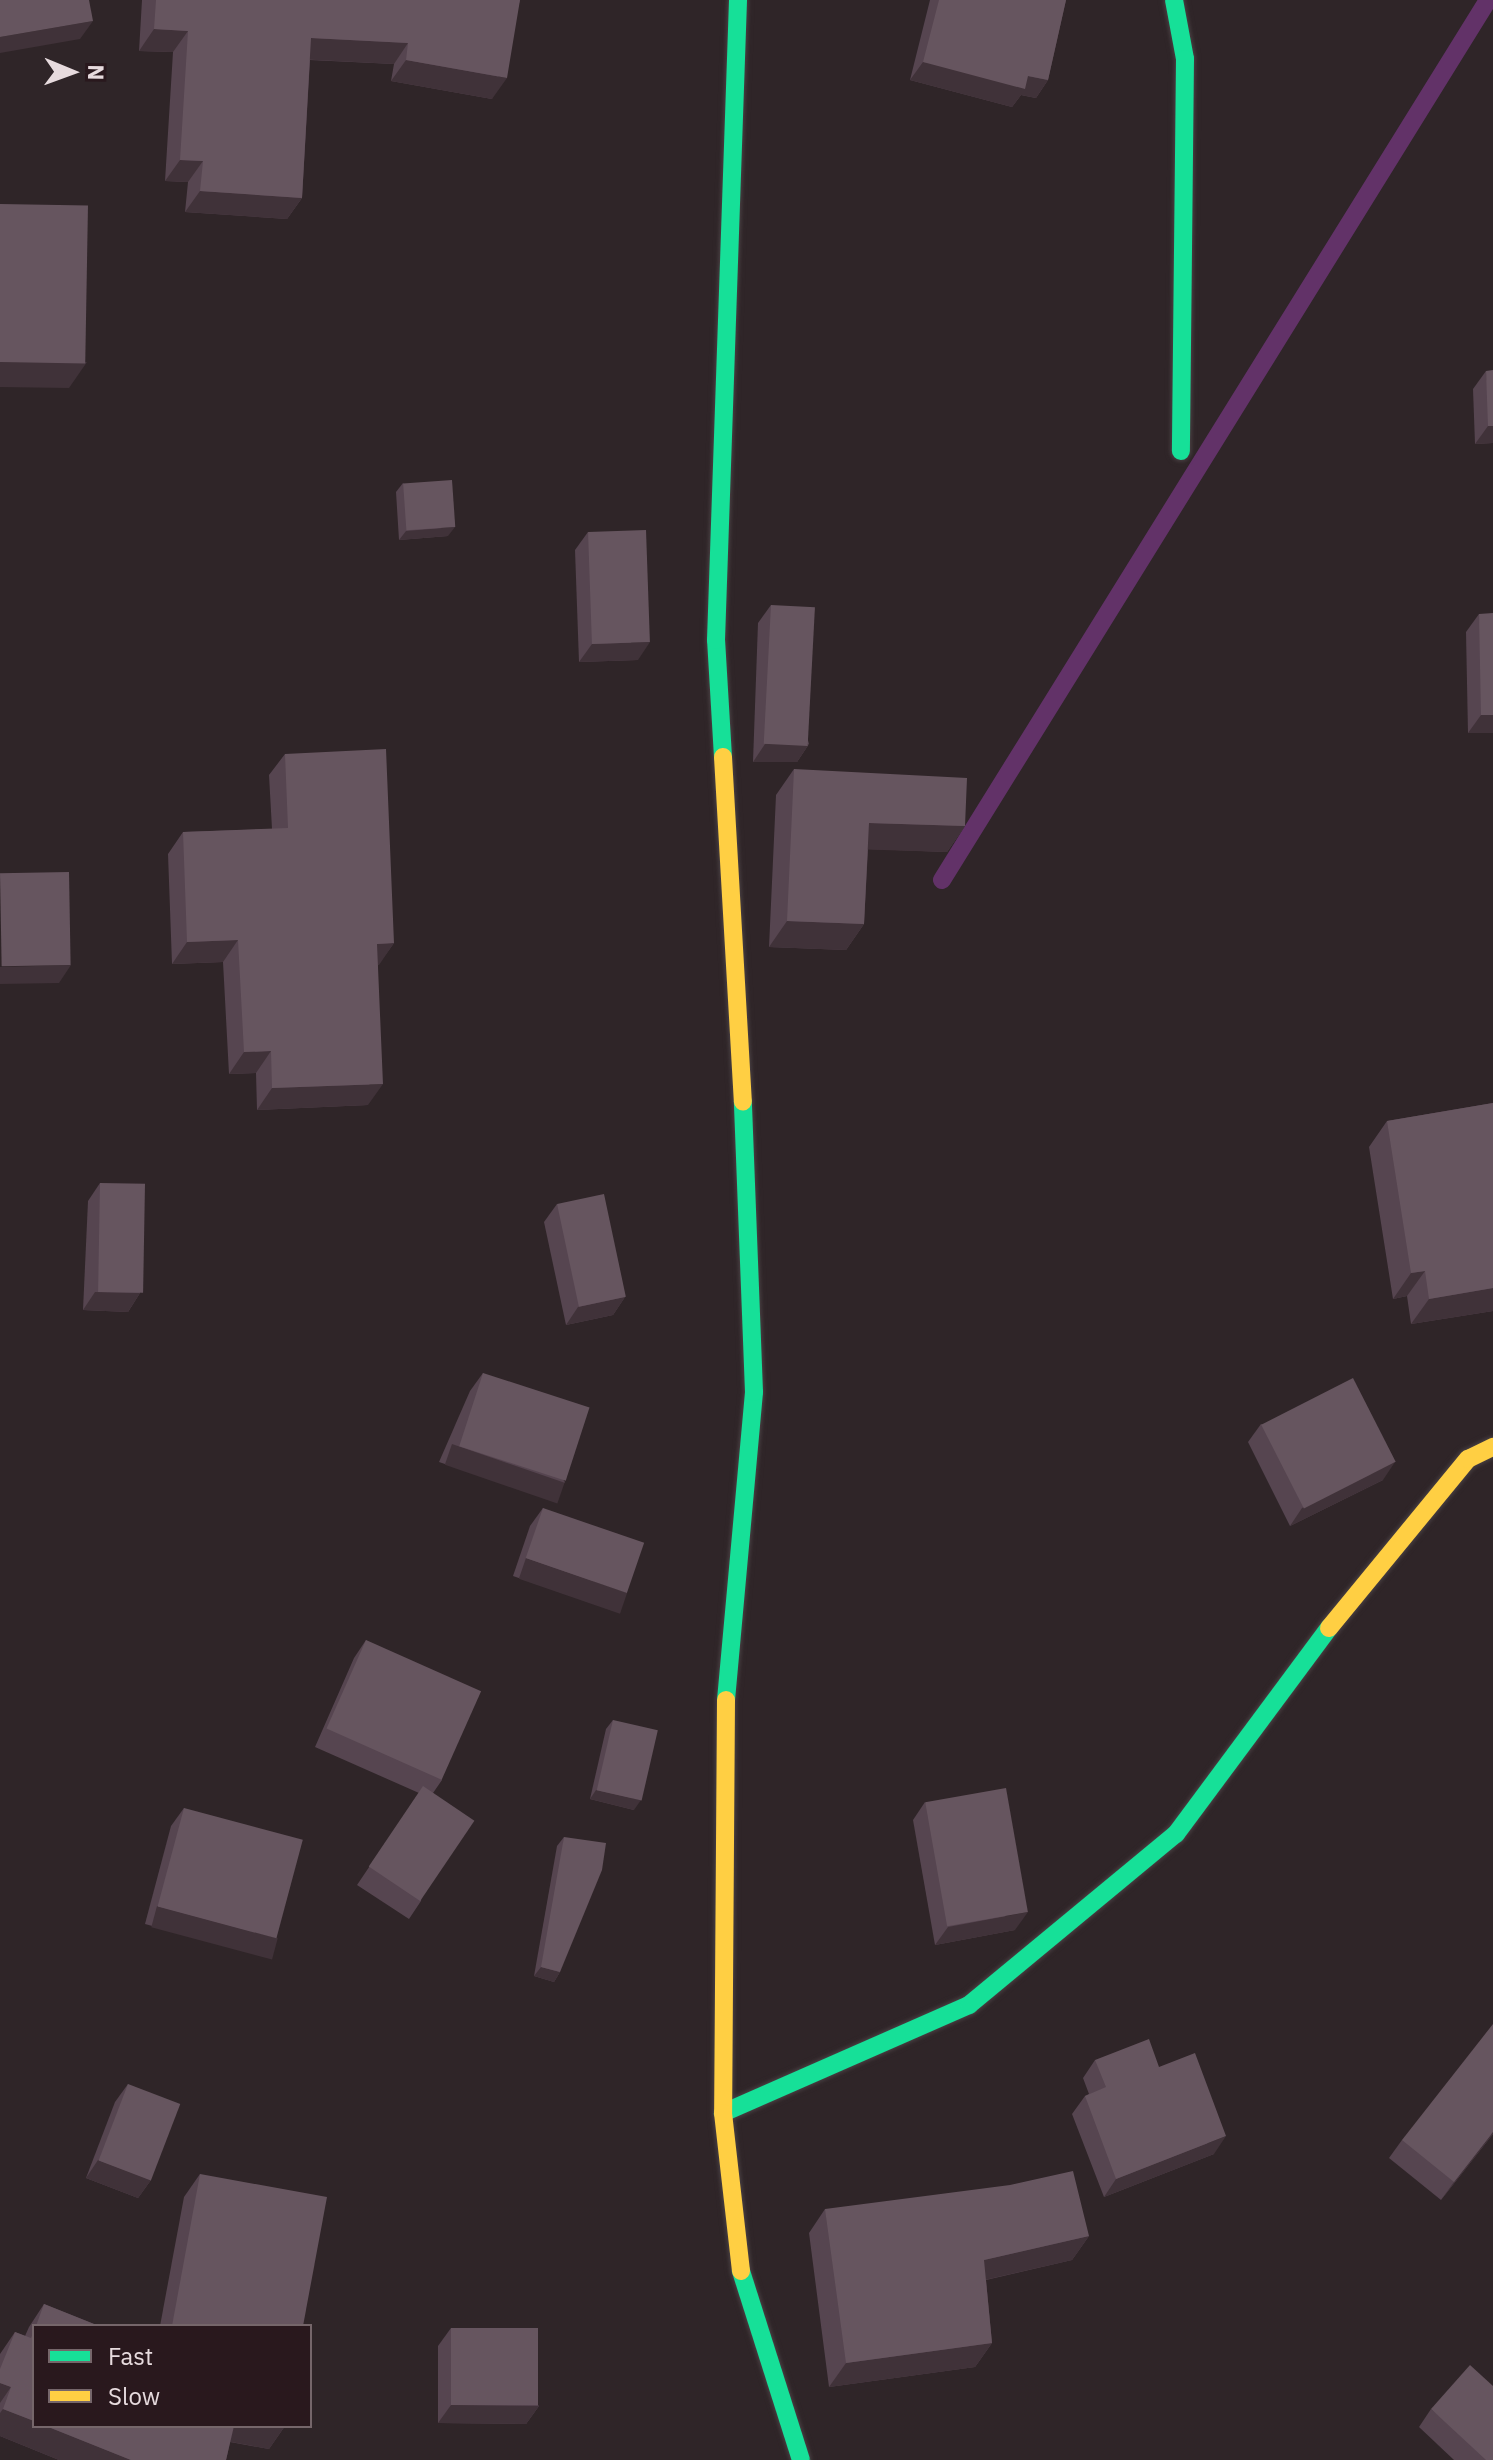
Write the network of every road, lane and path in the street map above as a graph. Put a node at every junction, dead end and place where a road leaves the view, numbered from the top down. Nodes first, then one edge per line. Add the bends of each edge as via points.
1 (738, 0) edge
2 (1174, 0) edge
3 (1181, 451) dead end
4 (1493, 1447) edge
5 (723, 2113) junction
6 (801, 2460) edge

1 - 5 street via 716,640 745,1128 754,1392 722,1746
2 - 3 street via 1185,59
4 - 5 street via 1468,1459 1327,1631 1176,1834 969,2005
5 - 6 street via 740,2269

